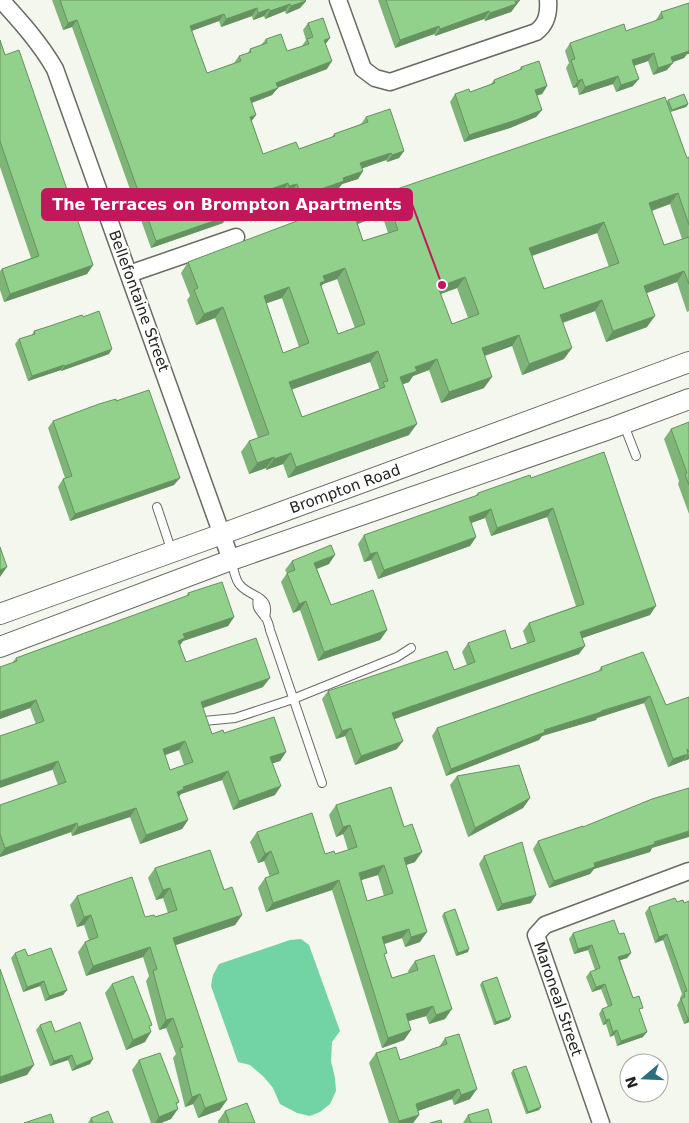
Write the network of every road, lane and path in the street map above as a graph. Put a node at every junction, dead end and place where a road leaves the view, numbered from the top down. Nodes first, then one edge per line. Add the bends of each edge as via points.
1 (1, 0) edge
2 (338, 0) edge
3 (548, 0) edge
4 (236, 237) dead end
5 (129, 274) junction
6 (689, 362) edge
7 (689, 399) edge
8 (528, 422) junction
9 (624, 424) junction
10 (540, 453) junction
11 (636, 456) dead end
12 (157, 507) dead end
13 (222, 534) junction
14 (172, 552) junction
15 (231, 560) junction
16 (0, 614) edge
17 (0, 648) edge
18 (411, 648) dead end
19 (293, 699) junction
20 (204, 721) edge
21 (322, 783) dead end
22 (689, 872) edge
23 (601, 1123) edge

1 - 5 street, Bellefontaine Street via 26,26 55,69
2 - 3 street via 360,63 368,74 390,82 536,32 548,15
4 - 5 street
5 - 13 street, Bellefontaine Street
6 - 8 street, Brompton Road
7 - 9 street, Brompton Road
8 - 10 street
8 - 13 street, Brompton Road
9 - 10 street, Brompton Road
9 - 11 lane
10 - 15 street, Brompton Road
12 - 14 lane
13 - 14 street, Brompton Road
13 - 15 street, Bellefontaine Street
14 - 16 street, Brompton Road
15 - 17 street, Brompton Road
15 - 19 lane via 239,585 258,598 260,614 265,617
18 - 19 lane via 397,657
19 - 20 lane via 235,718
19 - 21 lane
22 - 23 street, Maroneal Street via 545,925 536,935

